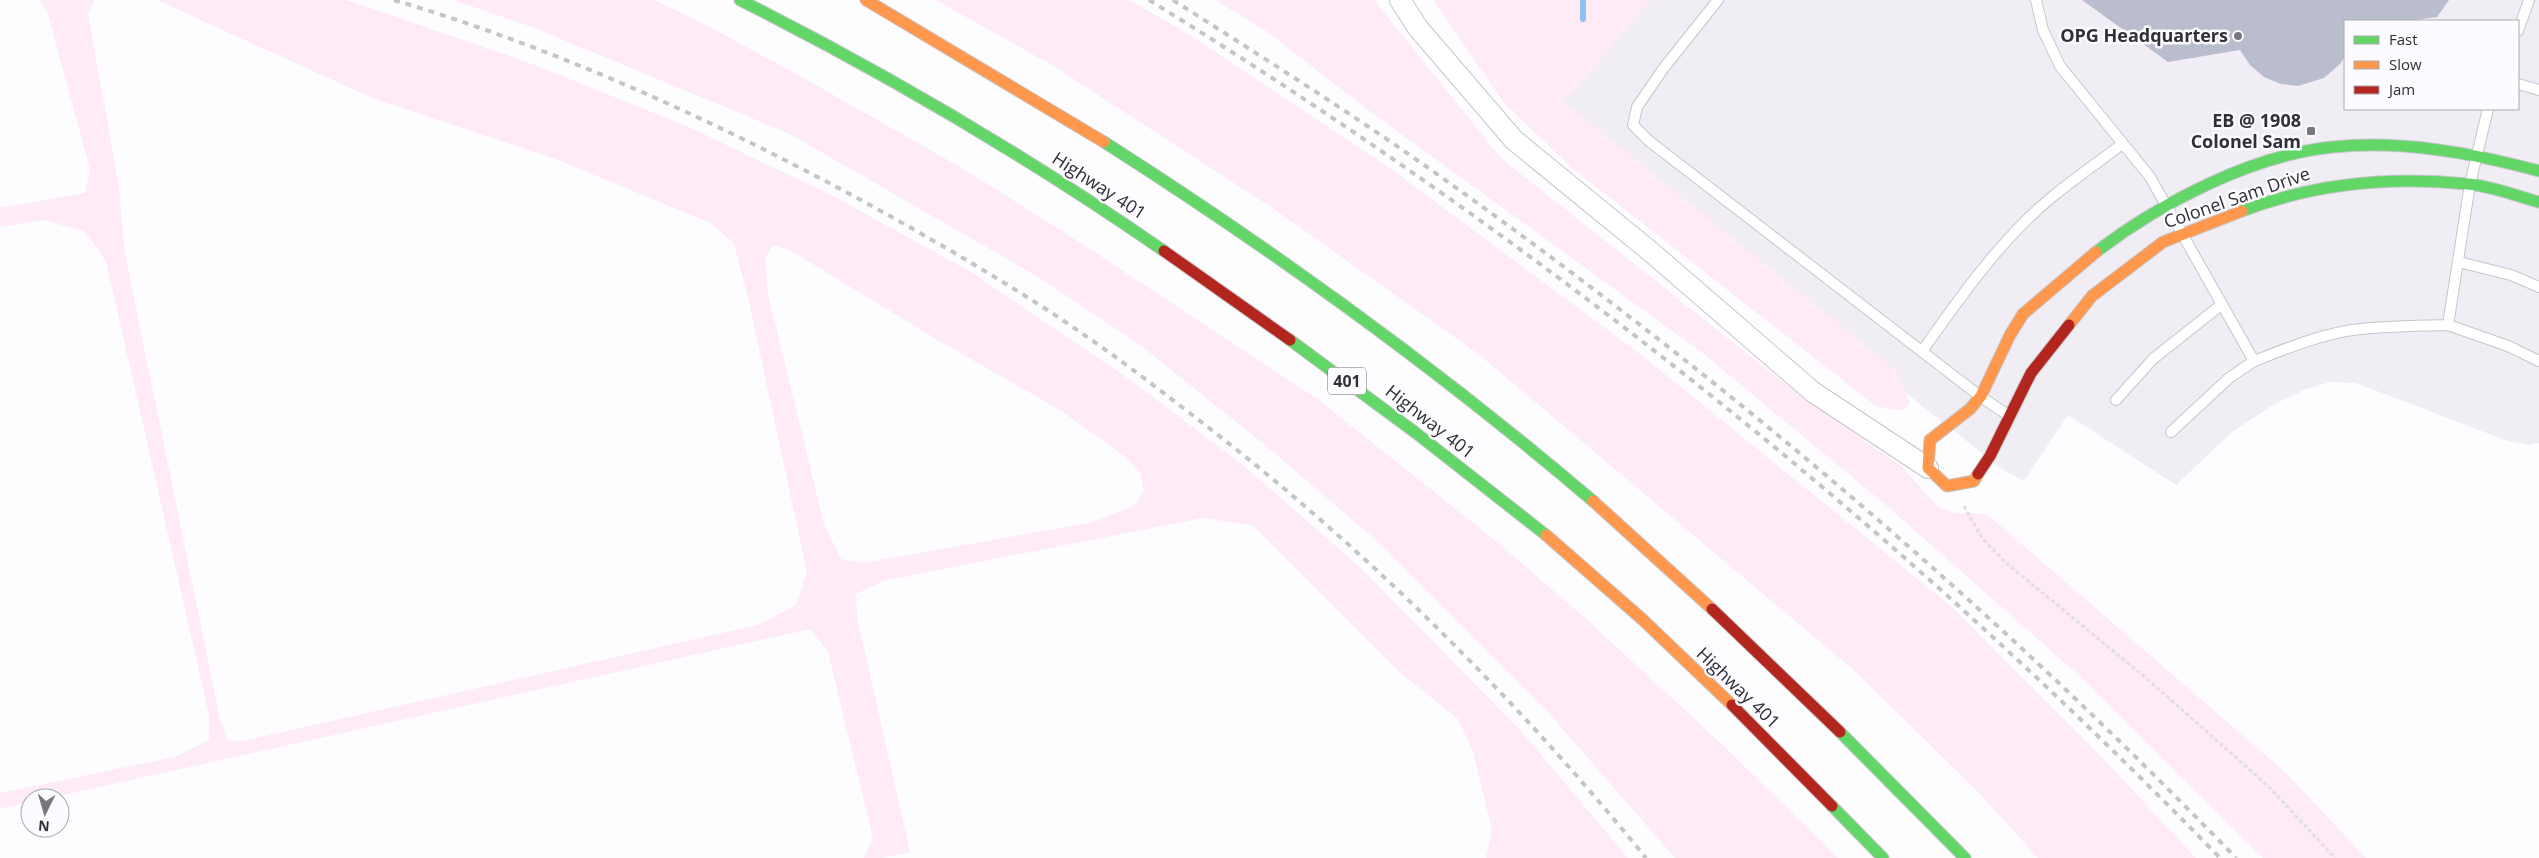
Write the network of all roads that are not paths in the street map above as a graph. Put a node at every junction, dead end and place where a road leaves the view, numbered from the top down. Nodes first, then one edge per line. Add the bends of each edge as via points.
1 (740, 0) edge
2 (866, 0) edge
3 (1400, 0) edge
4 (1718, 0) edge
5 (2036, 0) edge
6 (2529, 0) edge
7 (2519, 28) edge
8 (2519, 84) edge
9 (2539, 90) edge
10 (2488, 110) edge
11 (2122, 144) junction
12 (2477, 155) junction
13 (2539, 171) edge
14 (2470, 184) junction
15 (2539, 202) edge
16 (2165, 205) junction
17 (2182, 235) junction
18 (2459, 262) junction
19 (2539, 287) edge
20 (2221, 304) junction
21 (2448, 325) junction
22 (1923, 350) junction
23 (2254, 361) junction
24 (2539, 362) edge
25 (1981, 396) junction
26 (2116, 400) dead end
27 (2009, 415) junction
28 (2172, 432) dead end
29 (1928, 468) junction
30 (1883, 858) edge
31 (1965, 858) edge

1 - 30 main road, Highway 401 / 401 via 836,48 987,134 1126,224 1366,394 1528,521 1640,618 1727,700
2 - 31 main road via 1127,155 1348,307 1463,393 1560,472 1755,649
3 - 29 street via 1418,28 1514,140 1651,252 1813,392
4 - 22 lane via 1642,99 1633,126
5 - 11 lane via 2044,30 2060,66
6 - 7 lane
8 - 9 lane
10 - 12 lane
11 - 16 lane via 2150,177
11 - 22 lane via 2051,197 2000,249 1965,290
12 - 13 main road, Colonel Sam Drive
12 - 14 lane
12 - 16 main road, Colonel Sam Drive via 2438,148 2367,145 2312,150 2268,160
14 - 15 main road, Colonel Sam Drive
14 - 17 main road, Colonel Sam Drive via 2381,180 2325,187 2251,208
14 - 18 lane
16 - 17 lane
16 - 25 main road, Colonel Sam Drive via 2096,250 2019,318
17 - 20 lane
17 - 27 main road, Colonel Sam Drive via 2163,242 2092,296 2031,373
18 - 19 lane via 2511,275
18 - 21 lane
20 - 23 lane
20 - 26 lane via 2153,359
21 - 23 lane via 2350,331
21 - 24 lane via 2508,346
22 - 25 lane
23 - 28 lane via 2229,378
25 - 27 lane
25 - 29 main road, Colonel Sam Drive via 1964,415 1945,425 1930,440
27 - 29 main road, Colonel Sam Drive via 1974,481 1947,486

